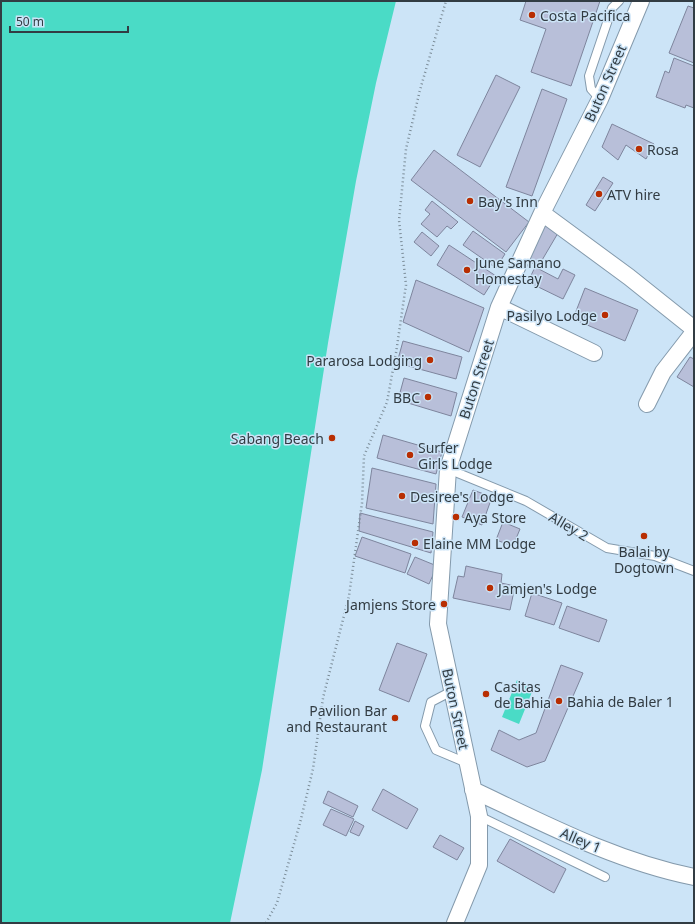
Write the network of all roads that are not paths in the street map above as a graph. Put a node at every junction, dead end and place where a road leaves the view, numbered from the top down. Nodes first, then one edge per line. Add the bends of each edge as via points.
1 (619, 1) edge
2 (641, 1) edge
3 (600, 99) junction
4 (542, 214) junction
5 (499, 307) junction
6 (694, 330) edge
7 (594, 353) dead end
8 (647, 404) dead end
9 (448, 469) junction
10 (694, 571) edge
11 (452, 691) junction
12 (467, 763) junction
13 (473, 790) junction
14 (479, 816) junction
15 (605, 877) dead end
16 (694, 877) edge
17 (455, 923) edge

1 - 3 lane via 612,8 589,76 591,89
2 - 3 street, Buton Street
3 - 4 street, Buton Street
4 - 5 street, Buton Street
4 - 6 street via 629,277
5 - 7 street
5 - 9 street, Buton Street
6 - 8 street via 664,372
9 - 10 lane, Alley 2 via 526,501 607,548 655,556
9 - 11 street, Buton Street via 438,624
11 - 12 street, Buton Street
11 - 12 lane via 431,702 424,726 436,750
12 - 13 street, Buton Street
13 - 14 street, Buton Street
13 - 16 street, Alley 1 via 591,846
14 - 15 lane
14 - 17 street, Buton Street via 479,865

